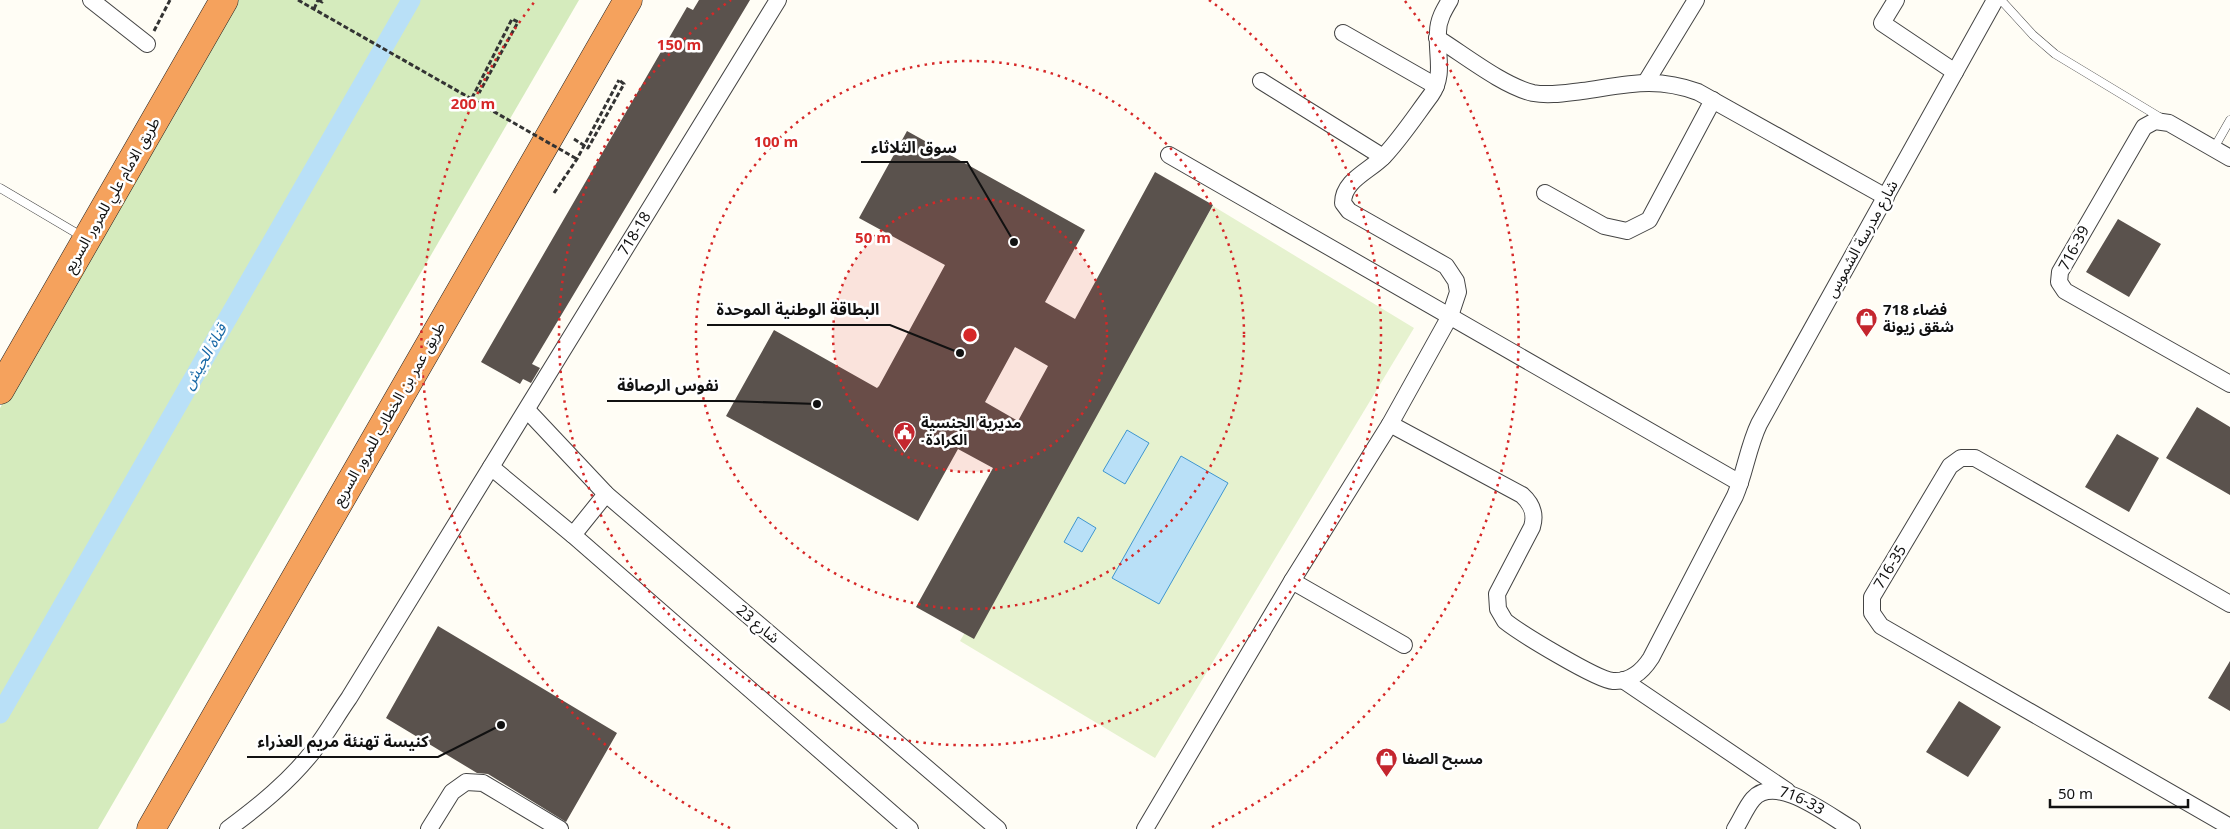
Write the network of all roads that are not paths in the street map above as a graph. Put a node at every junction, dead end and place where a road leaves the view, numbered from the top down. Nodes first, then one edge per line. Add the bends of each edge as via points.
1 (90, 0) edge
2 (224, 0) edge
3 (628, 0) edge
4 (778, 0) edge
5 (1450, 0) edge
6 (1696, 0) edge
7 (1896, 0) edge
8 (1995, 0) edge
9 (2001, 0) edge
10 (1343, 33) dead end
11 (1437, 38) junction
12 (147, 44) road end
13 (1956, 72) junction
14 (1261, 81) dead end
15 (1646, 82) junction
16 (1436, 86) junction
17 (1713, 100) junction
18 (2230, 120) edge
19 (2169, 122) junction
20 (2214, 148) junction
21 (1169, 155) dead end
22 (1383, 156) junction
23 (2230, 158) edge
24 (0, 188) edge
25 (1545, 193) dead end
26 (1886, 197) junction
27 (86, 240) junction
28 (1450, 316) junction
29 (2230, 384) edge
30 (0, 390) edge
31 (527, 410) junction
32 (1390, 424) junction
33 (492, 467) junction
34 (1740, 483) junction
35 (606, 494) junction
36 (573, 535) junction
37 (1292, 581) junction
38 (2230, 604) edge
39 (1404, 645) dead end
40 (1623, 680) junction
41 (1787, 791) junction
42 (2230, 827) edge
43 (151, 829) edge
44 (228, 829) edge
45 (429, 829) edge
46 (560, 829) edge
47 (910, 829) edge
48 (998, 829) edge
49 (1145, 829) edge
50 (1736, 829) edge
51 (1852, 829) edge

1 - 12 street
2 - 27 highway, طريق الامام علي للمرور السريع
3 - 43 highway, طريق عمر بن الخطاب للمرور السريع
4 - 31 street, 718-18
5 - 11 street via 1441,17
6 - 15 street
7 - 13 street via 1882,23
8 - 13 street, شارع مدرسة الشموس
9 - 19 lane via 2055,54
10 - 16 street
11 - 15 street via 1507,82 1532,92 1559,94
11 - 16 street via 1440,70
13 - 26 street, شارع مدرسة الشموس
14 - 22 street
15 - 17 street via 1681,86
16 - 22 street
17 - 25 street via 1649,220 1627,231 1604,226
17 - 26 street
18 - 20 lane
19 - 20 street
19 - 29 street, 716-39 via 2155,121 2144,127 2060,272 2059,282 2066,291
20 - 23 street
21 - 28 street
22 - 28 street via 1354,180 1343,195 1343,203 1350,211 1446,266 1456,281 1458,292
24 - 27 lane
26 - 34 street, شارع مدرسة الشموس via 1759,424
27 - 30 highway, طريق الامام علي للمرور السريع
28 - 32 street
28 - 34 street
31 - 33 street, 718-18
31 - 35 street, شارع 23
32 - 37 street
32 - 40 street via 1527,499 1534,521 1499,588 1496,602 1500,615 1510,626 1596,677
33 - 36 street
33 - 44 street, 718-18 via 314,750 280,788
34 - 40 street, شارع مدرسة الشموس via 1651,658 1639,673
35 - 36 street
35 - 48 street, شارع 23
36 - 47 street
37 - 39 street
37 - 49 street
38 - 42 street, 716-35 via 1974,458 1961,458 1950,466 1872,597 1872,613 1881,626
40 - 41 street
41 - 50 street, 716-33 via 1769,790 1753,798
41 - 51 street, 716-33
45 - 46 street via 452,792 466,782 483,783

